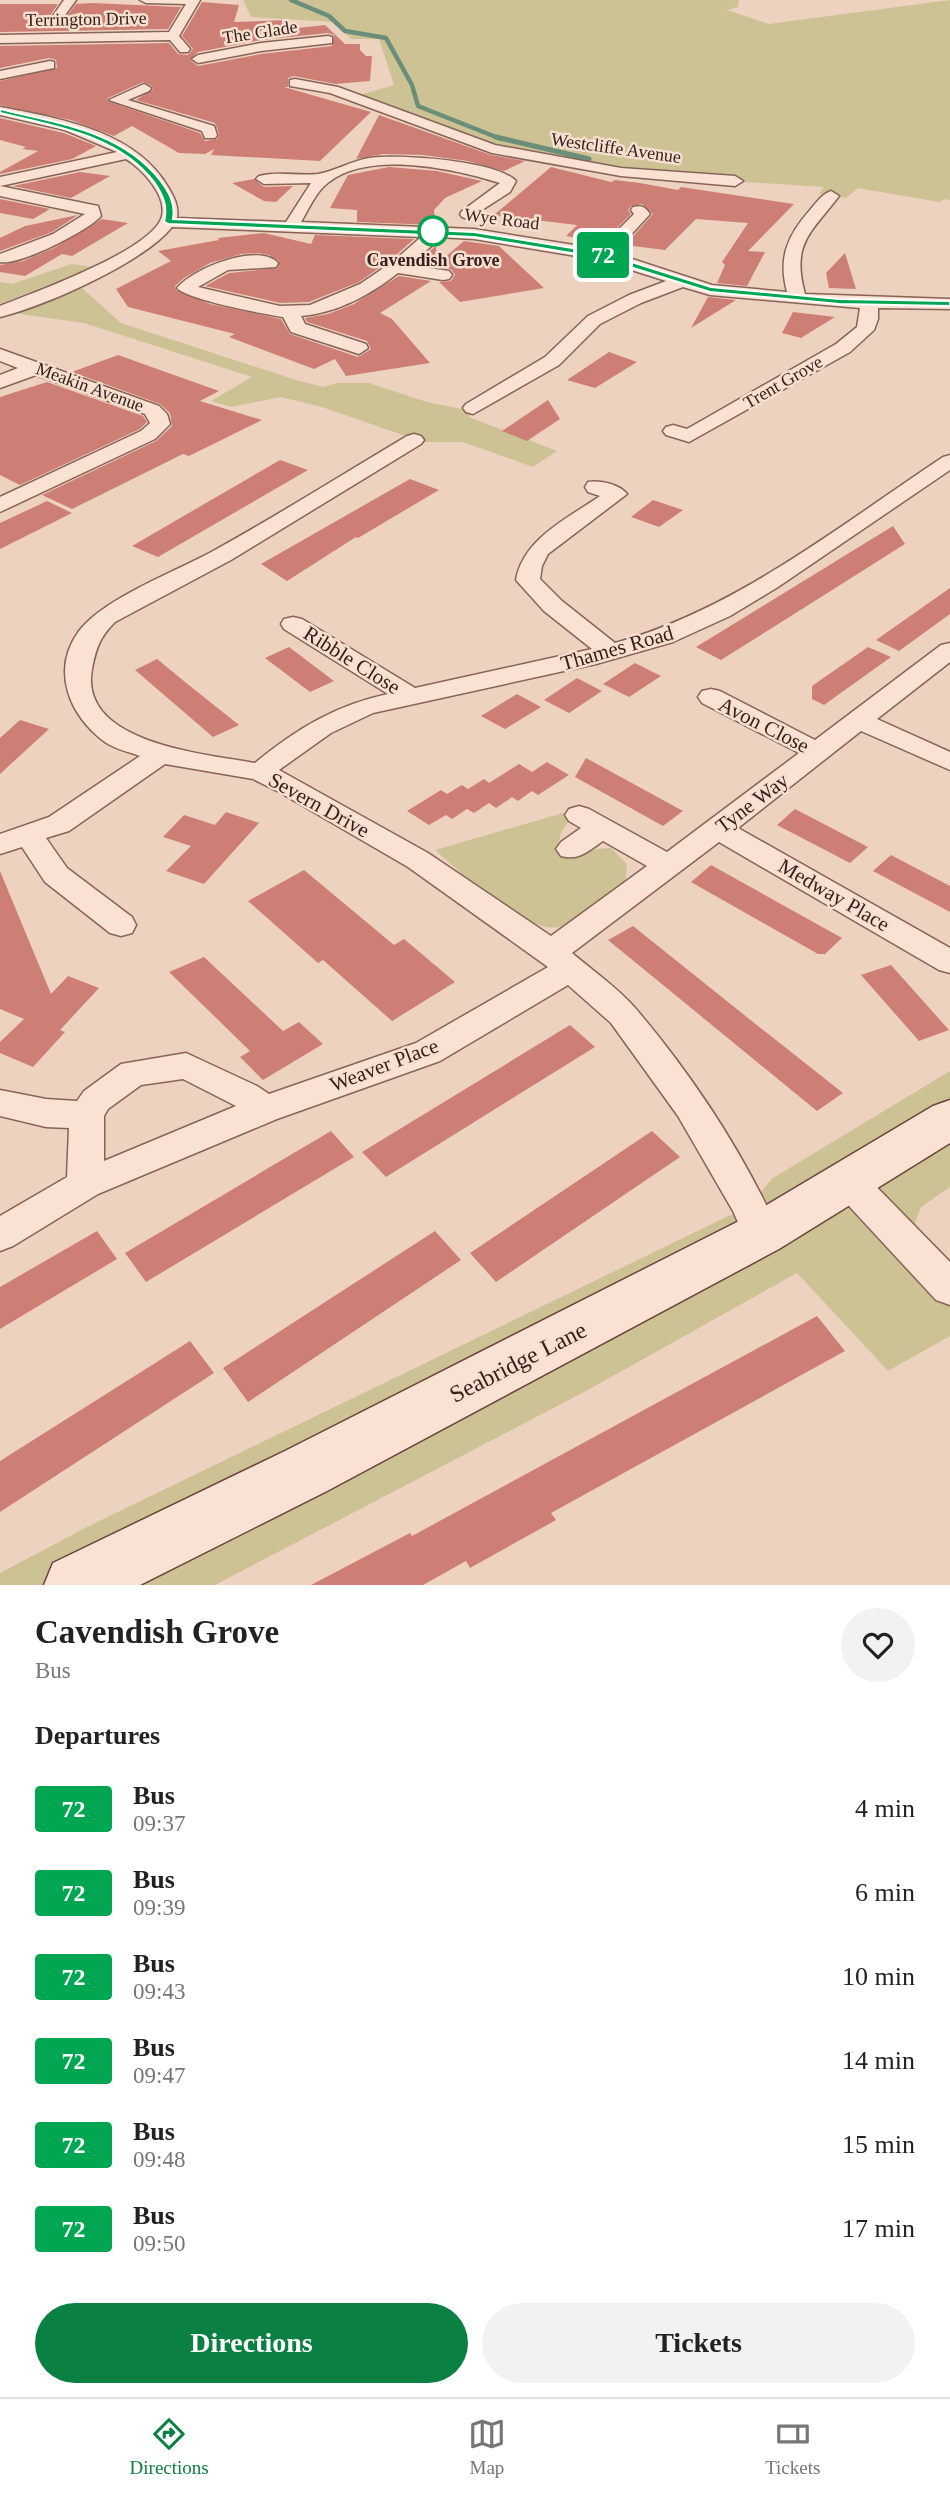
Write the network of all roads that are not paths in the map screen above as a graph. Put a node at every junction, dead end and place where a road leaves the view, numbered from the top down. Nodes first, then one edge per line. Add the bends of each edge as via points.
1 (70, 0) edge
2 (146, 0) edge
3 (194, 0) edge
4 (56, 20) dead end
5 (173, 36) junction
6 (0, 39) edge
7 (328, 40) dead end
8 (50, 65) dead end
9 (0, 75) edge
10 (295, 83) dead end
11 (144, 88) dead end
12 (152, 109) junction
13 (0, 111) edge
14 (128, 116) dead end
15 (104, 123) dead end
16 (80, 130) junction
17 (210, 135) dead end
18 (492, 149) junction
19 (129, 154) junction
20 (450, 166) junction
21 (323, 178) junction
22 (264, 179) dead end
23 (735, 180) dead end
24 (0, 182) edge
25 (0, 191) edge
26 (831, 195) dead end
27 (467, 208) dead end
28 (92, 209) junction
29 (639, 210) dead end
30 (113, 212) dead end
31 (168, 222) junction
32 (291, 226) junction
33 (429, 231) junction
34 (603, 255) junction
35 (6, 258) dead end
36 (270, 264) dead end
37 (397, 268) junction
38 (443, 275) dead end
39 (680, 282) junction
40 (797, 297) junction
41 (868, 303) junction
42 (950, 304) edge
43 (0, 312) edge
44 (290, 312) junction
45 (359, 348) dead end
46 (0, 355) edge
47 (36, 368) junction
48 (0, 382) edge
49 (511, 406) dead end
50 (673, 431) dead end
51 (408, 450) dead end
52 (950, 461) edge
53 (609, 498) dead end
54 (0, 505) edge
55 (293, 624) dead end
56 (950, 650) edge
57 (611, 652) junction
58 (411, 697) junction
59 (710, 697) dead end
60 (858, 720) junction
61 (817, 752) junction
62 (160, 755) junction
63 (950, 762) edge
64 (260, 772) junction
65 (718, 829) junction
66 (14, 839) edge
67 (571, 849) dead end
68 (668, 865) junction
69 (121, 925) dead end
70 (561, 960) junction
71 (950, 962) edge
72 (0, 1103) edge
73 (265, 1109) junction
74 (87, 1115) junction
75 (950, 1119) edge
76 (849, 1182) junction
77 (85, 1184) junction
78 (761, 1234) junction
79 (0, 1235) edge
80 (950, 1288) edge
81 (75, 1585) edge

1 - 4 street
2 - 3 street
3 - 5 street
5 - 6 street, Terrington Drive
5 - 7 street, The Glade via 180,47 203,62 261,47
8 - 9 street
10 - 18 street, Westcliffe Avenue via 333,90
11 - 12 street via 116,100
12 - 14 street
12 - 17 street via 209,129
13 - 16 street
15 - 16 street
16 - 19 street
18 - 20 street
18 - 23 street, Westcliffe Avenue via 621,172
19 - 24 street
19 - 31 street via 164,191 171,209
20 - 21 street via 419,160 385,162
20 - 27 street via 508,181 505,189
21 - 22 street
21 - 32 street
25 - 28 street
26 - 40 street via 792,245 790,275
28 - 30 street
28 - 35 street via 93,216 59,237
29 - 34 street via 642,214
31 - 32 street, Wye Road
31 - 43 street via 116,263
32 - 33 street, Wye Road
33 - 34 street, Wye Road via 521,240
33 - 37 street via 429,240
34 - 39 street, Wye Road
36 - 44 street via 243,261 196,277 186,288
37 - 38 street
37 - 44 street via 331,305
39 - 40 street, Wye Road via 710,290
39 - 49 street via 594,320 552,361 480,403
40 - 41 street, Wye Road
41 - 42 street, Wye Road
41 - 50 street, Trent Grove via 872,318 866,330 843,348 689,436
44 - 45 street via 297,328
46 - 47 street, Meakin Avenue
47 - 48 street
47 - 54 street, Meakin Avenue via 152,410 160,424 148,435
51 - 62 street, Severn Drive via 106,617 89,635 77,680 86,708 116,737
52 - 57 street, Thames Road via 721,611 664,637
53 - 57 street via 539,550 528,580
55 - 58 street, Ribble Close
56 - 60 street, Tyne Way
57 - 58 street, Thames Road
58 - 64 street, Thames Road via 335,718 307,733
59 - 61 street, Avon Close
60 - 61 street, Tyne Way
60 - 63 street
61 - 65 street, Tyne Way
62 - 64 street, Severn Drive
62 - 66 street via 59,824
64 - 70 street, Severn Drive via 418,860
65 - 68 street, Tyne Way
65 - 71 street, Medway Place
66 - 69 street
67 - 68 street via 590,822
68 - 70 street, Tyne Way
70 - 73 street, Weaver Place via 428,1052
70 - 78 street, Severn Drive via 623,1015 690,1106
72 - 74 street via 46,1113
73 - 74 street via 186,1066 133,1073 96,1100
73 - 77 street, Weaver Place
74 - 77 street
75 - 76 street, Seabridge Lane
76 - 78 street, Seabridge Lane
76 - 80 street
77 - 79 street, Weaver Place
78 - 81 street, Seabridge Lane

